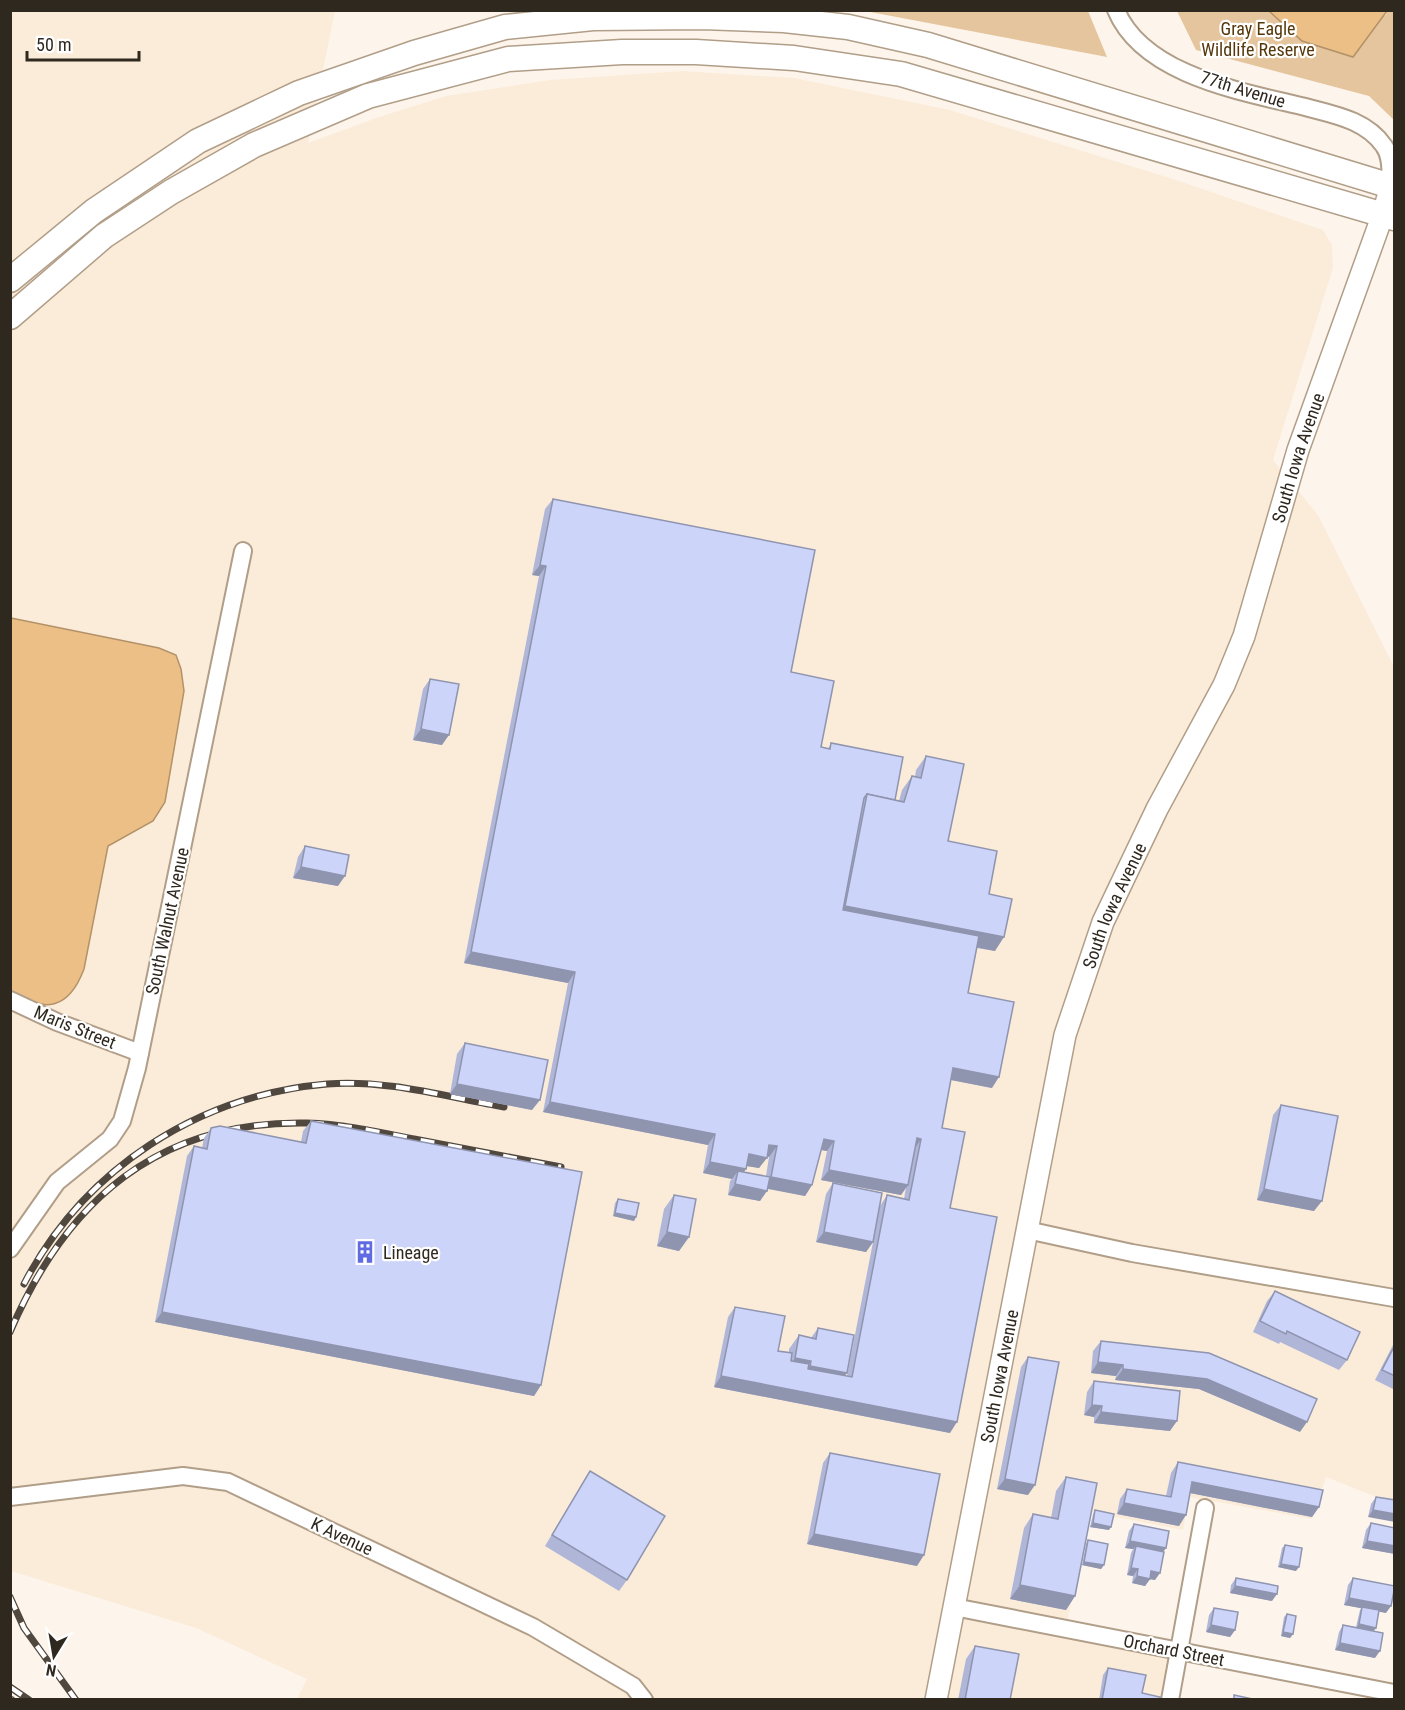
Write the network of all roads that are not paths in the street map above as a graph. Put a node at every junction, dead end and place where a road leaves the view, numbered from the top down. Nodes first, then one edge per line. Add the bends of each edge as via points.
1 (1116, 10) edge
2 (1384, 146) joint
3 (1393, 187) edge
4 (1389, 216) edge
5 (10, 280) edge
6 (10, 317) edge
7 (243, 551) dead end
8 (10, 1000) edge
9 (140, 1053) junction
10 (1027, 1230) junction
11 (10, 1249) edge
12 (1395, 1299) edge
13 (10, 1497) edge
14 (1205, 1508) dead end
15 (954, 1607) junction
16 (1179, 1651) junction
17 (1395, 1693) edge
18 (644, 1700) edge
19 (936, 1700) edge
20 (1170, 1700) edge

1 - 2 street, 77th Avenue via 1122,24 1144,47 1168,64 1215,83 1342,117 1363,127
2 - 3 street, South Iowa Avenue
3 - 4 main road, South Iowa Avenue
3 - 5 highway via 928,45 848,27 702,17 593,18 505,27 414,53 299,93 198,141 94,211
4 - 6 highway via 901,74 794,58 696,52 508,59 368,96 254,145 104,236
4 - 10 main road, South Iowa Avenue via 1298,450 1244,636 1224,685 1125,874 1086,969 1065,1035
7 - 9 street, South Walnut Avenue
8 - 9 street, Maris Street
9 - 11 street, South Walnut Avenue via 122,1121 110,1139 57,1182
10 - 12 street
10 - 15 main road, South Iowa Avenue
13 - 18 street, K Avenue via 183,1476 228,1482 533,1627 633,1686
14 - 16 street
15 - 16 street, Orchard Street
15 - 19 main road, South Iowa Avenue
16 - 17 street, Orchard Street
16 - 20 street

